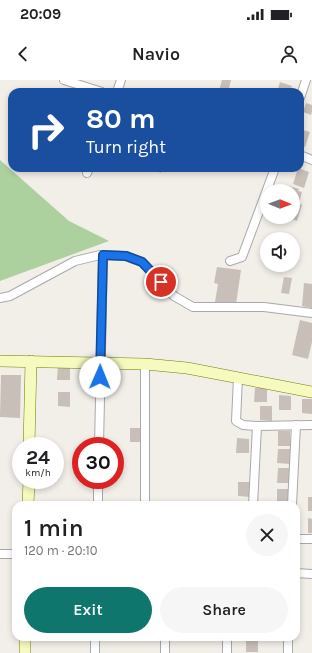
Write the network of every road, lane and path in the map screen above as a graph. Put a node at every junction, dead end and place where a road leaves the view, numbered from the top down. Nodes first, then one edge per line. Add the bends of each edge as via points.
1 (64, 80) edge
2 (89, 88) edge
3 (274, 172) edge
4 (103, 255) junction
5 (230, 261) dead end
6 (0, 298) edge
7 (312, 313) edge
8 (0, 361) edge
9 (31, 362) junction
10 (101, 363) junction
11 (145, 364) junction
12 (238, 378) junction
13 (312, 392) edge
14 (296, 425) junction
15 (312, 425) edge
16 (257, 426) junction
17 (29, 437) edge
18 (99, 437) edge
19 (28, 489) edge
20 (98, 489) edge
21 (28, 501) edge
22 (98, 501) edge
23 (145, 501) edge
24 (253, 501) edge
25 (292, 501) edge
26 (300, 539) edge
27 (312, 539) edge
28 (0, 554) edge
29 (12, 554) edge
30 (300, 574) edge
31 (312, 574) edge
32 (25, 641) edge
33 (96, 641) edge
34 (165, 641) edge
35 (227, 641) edge
36 (288, 641) edge
37 (25, 653) edge
38 (95, 653) edge
39 (165, 653) edge
40 (226, 653) edge
41 (288, 653) edge

1 - 2 street
3 - 5 street via 242,257
4 - 6 street via 75,260 10,296
4 - 7 street via 126,256 142,262 174,296 193,307 264,307
4 - 10 street
8 - 9 street
9 - 10 street
9 - 17 street
10 - 11 street
10 - 18 street
11 - 12 street via 188,368
11 - 23 street
12 - 13 street
12 - 16 street via 236,421
14 - 15 street
14 - 16 street
14 - 25 street
16 - 24 street
19 - 21 street
20 - 22 street
26 - 27 street
28 - 29 street
30 - 31 street
32 - 37 street
33 - 38 street
34 - 39 street
35 - 40 street
36 - 41 street

